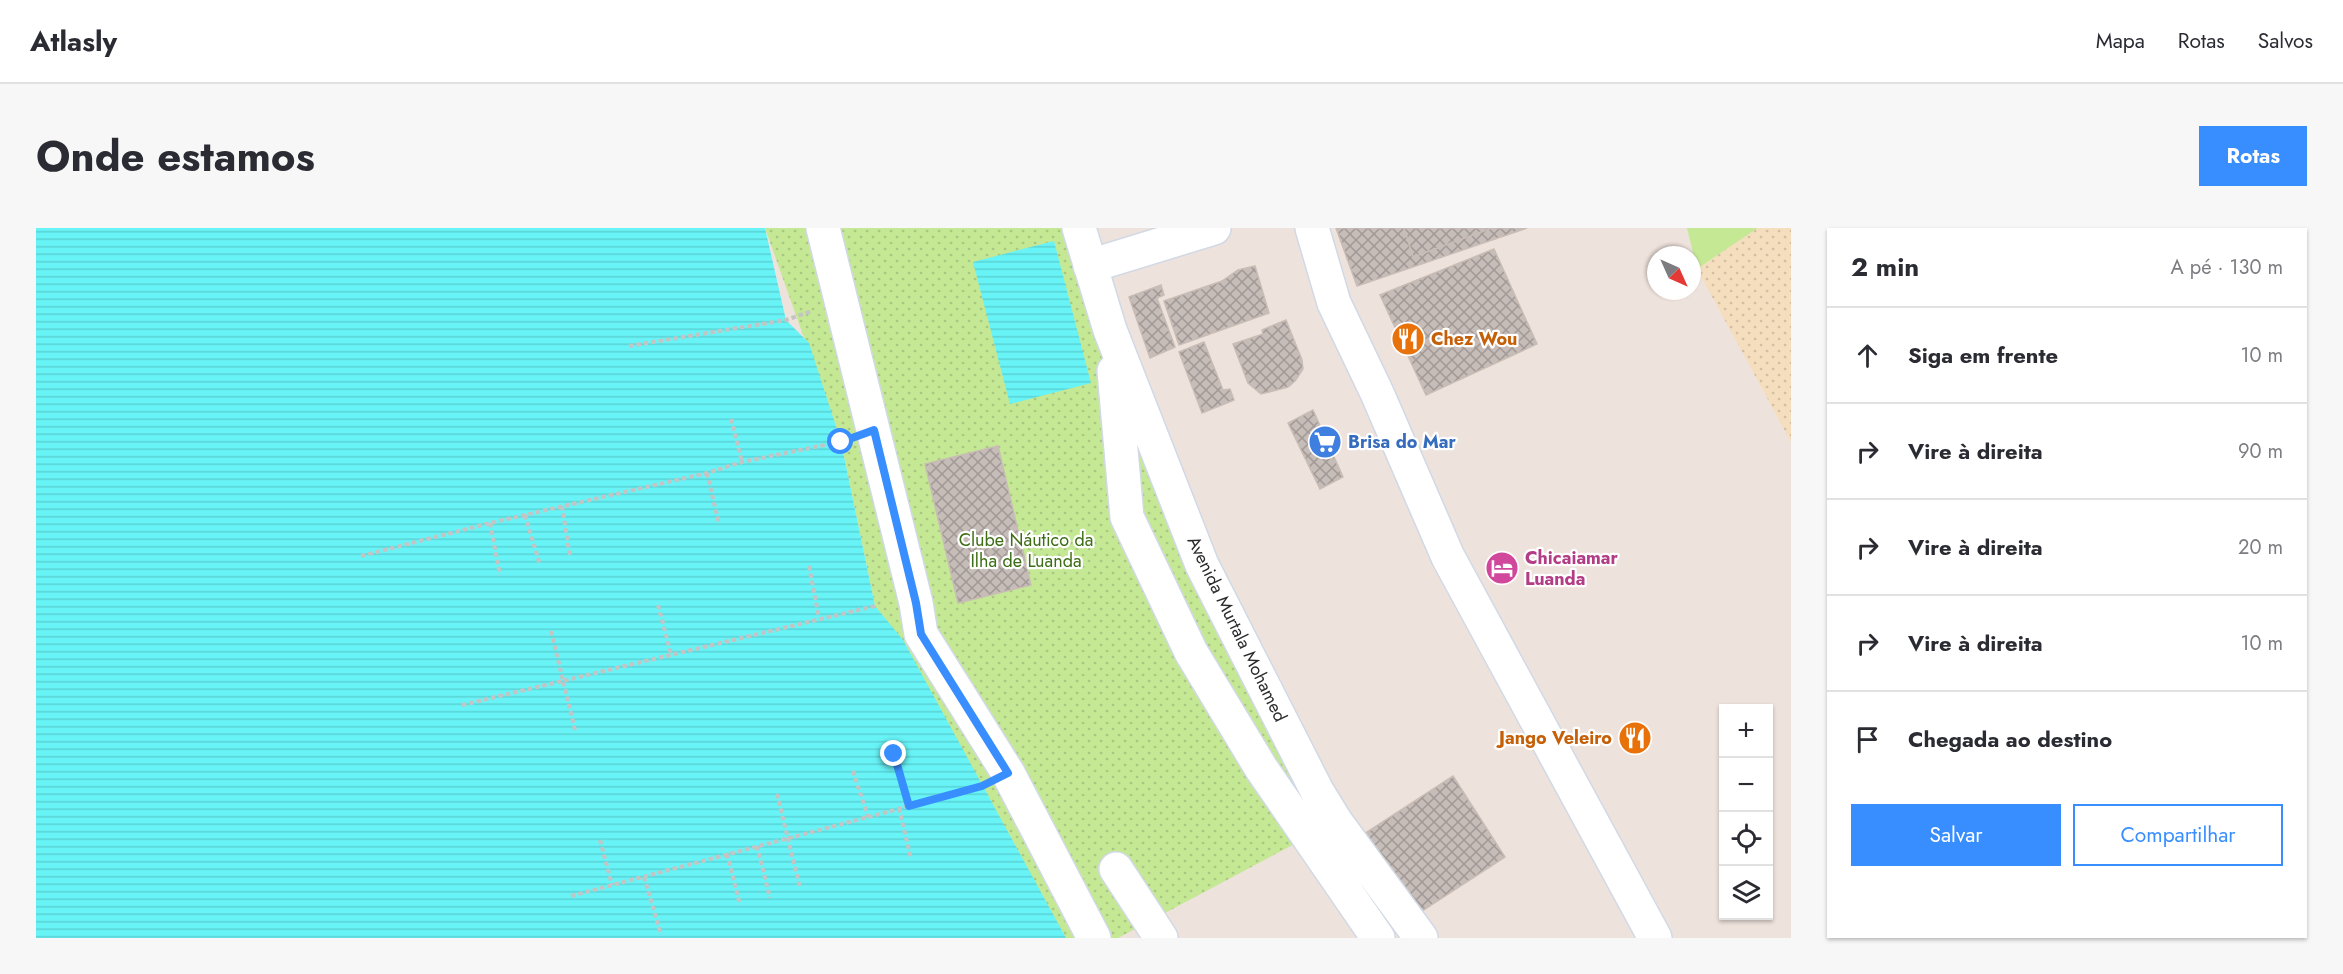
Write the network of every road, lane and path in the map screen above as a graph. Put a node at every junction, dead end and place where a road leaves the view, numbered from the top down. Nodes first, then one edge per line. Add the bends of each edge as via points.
1 (823, 228) edge
2 (1079, 228) edge
3 (1214, 228) edge
4 (1312, 228) edge
5 (1090, 266) junction
6 (841, 301) junction
7 (1110, 330) junction
8 (629, 346) dead end
9 (731, 419) dead end
10 (874, 430) junction
11 (742, 462) junction
12 (707, 473) junction
13 (562, 506) junction
14 (525, 515) junction
15 (490, 523) junction
16 (719, 524) dead end
17 (361, 556) dead end
18 (570, 557) dead end
19 (540, 565) dead end
20 (808, 566) dead end
21 (500, 575) dead end
22 (658, 605) dead end
23 (875, 606) dead end
24 (819, 618) junction
25 (551, 631) dead end
26 (671, 654) junction
27 (564, 680) junction
28 (462, 705) dead end
29 (575, 730) dead end
30 (894, 754) dead end
31 (853, 771) dead end
32 (1008, 773) junction
33 (777, 794) dead end
34 (909, 806) junction
35 (899, 808) junction
36 (868, 817) junction
37 (787, 838) junction
38 (600, 840) dead end
39 (757, 846) junction
40 (727, 855) junction
41 (911, 859) dead end
42 (1116, 869) dead end
43 (644, 877) junction
44 (612, 885) junction
45 (800, 888) dead end
46 (571, 896) dead end
47 (770, 898) dead end
48 (740, 905) dead end
49 (662, 934) dead end
50 (1094, 938) edge
51 (1161, 938) edge
52 (1378, 938) edge
53 (1421, 938) edge
54 (1654, 938) edge

1 - 6 street
2 - 5 street, Avenida Murtala Mohamed
3 - 5 street
4 - 54 street via 1334,303 1448,557
5 - 7 street, Avenida Murtala Mohamed
6 - 8 path via 786,320
6 - 10 street
7 - 52 street via 1127,517 1191,652 1261,768
7 - 53 street, Avenida Murtala Mohamed via 1202,565 1317,791
9 - 11 path
10 - 11 path via 841,442
10 - 32 street via 921,634
11 - 12 path
12 - 13 path
12 - 16 path
13 - 14 path
13 - 18 path
14 - 15 path
14 - 19 path
15 - 17 path
15 - 21 path
20 - 24 path
22 - 26 path
23 - 24 path
24 - 26 path
25 - 27 path
26 - 27 path
27 - 28 path
27 - 29 path
30 - 34 path
31 - 36 path
32 - 34 path via 982,786
32 - 50 street
33 - 37 path
34 - 35 path
35 - 36 path
35 - 41 path
36 - 37 path
37 - 39 path
37 - 45 path
38 - 44 path
39 - 40 path
39 - 47 path
40 - 43 path
40 - 48 path
42 - 51 street
43 - 44 path
43 - 49 path
44 - 46 path

